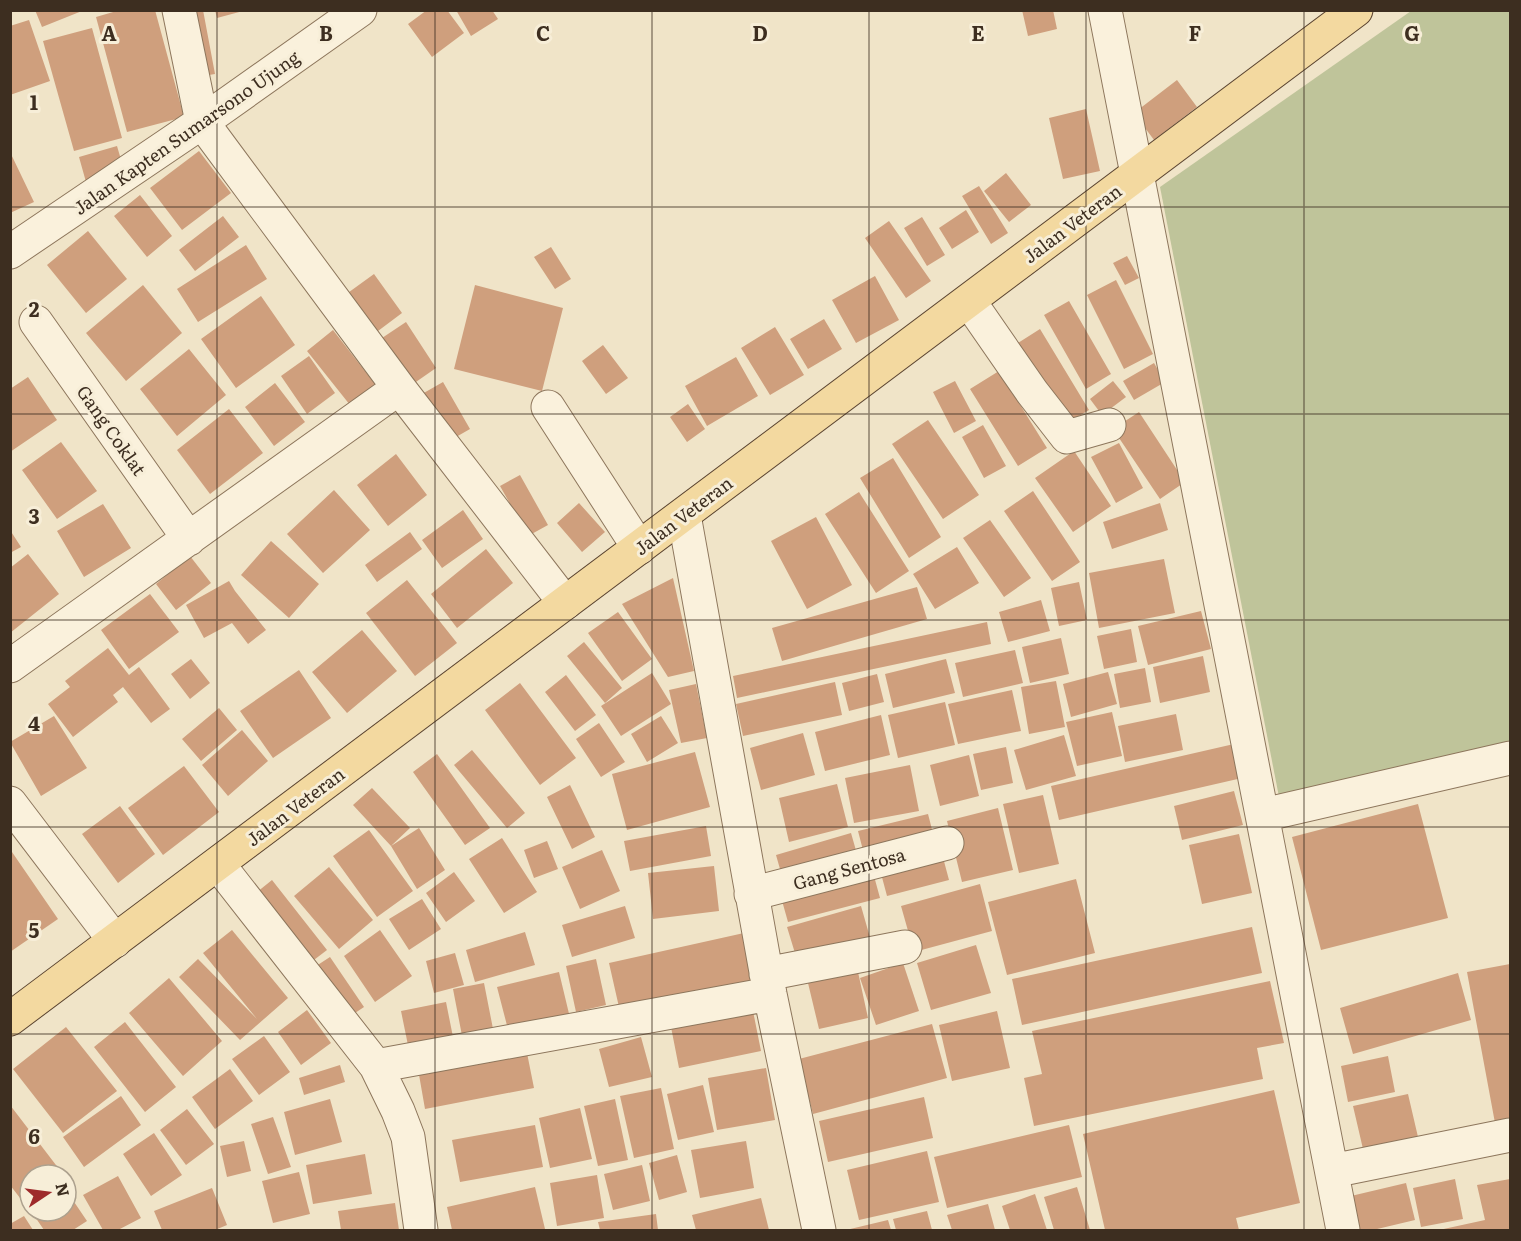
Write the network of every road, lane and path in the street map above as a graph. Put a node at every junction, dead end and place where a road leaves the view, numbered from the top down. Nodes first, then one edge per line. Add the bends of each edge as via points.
1 (179, 10) edge
2 (360, 10) edge
3 (1105, 10) edge
4 (1356, 10) edge
5 (202, 122) junction
6 (1137, 174) junction
7 (10, 252) edge
8 (969, 301) junction
9 (36, 322) dead end
10 (399, 388) junction
11 (548, 407) dead end
12 (1109, 425) dead end
13 (684, 515) junction
14 (189, 539) junction
15 (639, 548) junction
16 (565, 603) junction
17 (10, 666) edge
18 (1510, 758) edge
19 (10, 803) edge
20 (1263, 815) junction
21 (947, 843) dead end
22 (218, 864) junction
23 (751, 894) junction
24 (114, 941) junction
25 (905, 947) dead end
26 (768, 984) junction
27 (10, 1019) edge
28 (376, 1066) junction
29 (1510, 1135) edge
30 (1332, 1172) junction
31 (421, 1230) edge
32 (819, 1230) edge
33 (1342, 1230) edge

1 - 5 street
2 - 5 street, Jalan Kapten Sumarsono Ujung
3 - 6 street
4 - 6 main road, Jalan Veteran
5 - 7 street, Jalan Kapten Sumarsono Ujung
5 - 10 street
6 - 8 main road, Jalan Veteran
6 - 20 street
8 - 12 street via 1067,437
8 - 13 main road, Jalan Veteran
9 - 14 street, Gang Coklat
10 - 14 street
10 - 16 street
11 - 15 street
13 - 15 main road, Jalan Veteran
13 - 23 street
14 - 17 street
15 - 16 main road, Jalan Veteran
16 - 22 main road, Jalan Veteran
18 - 20 street
19 - 24 street
20 - 30 street
21 - 23 street, Gang Sentosa
22 - 24 main road, Jalan Veteran
22 - 28 street
23 - 26 street
24 - 27 main road, Jalan Veteran
25 - 26 street
26 - 28 street
26 - 32 street
28 - 31 street via 408,1137
29 - 30 street
30 - 33 street

